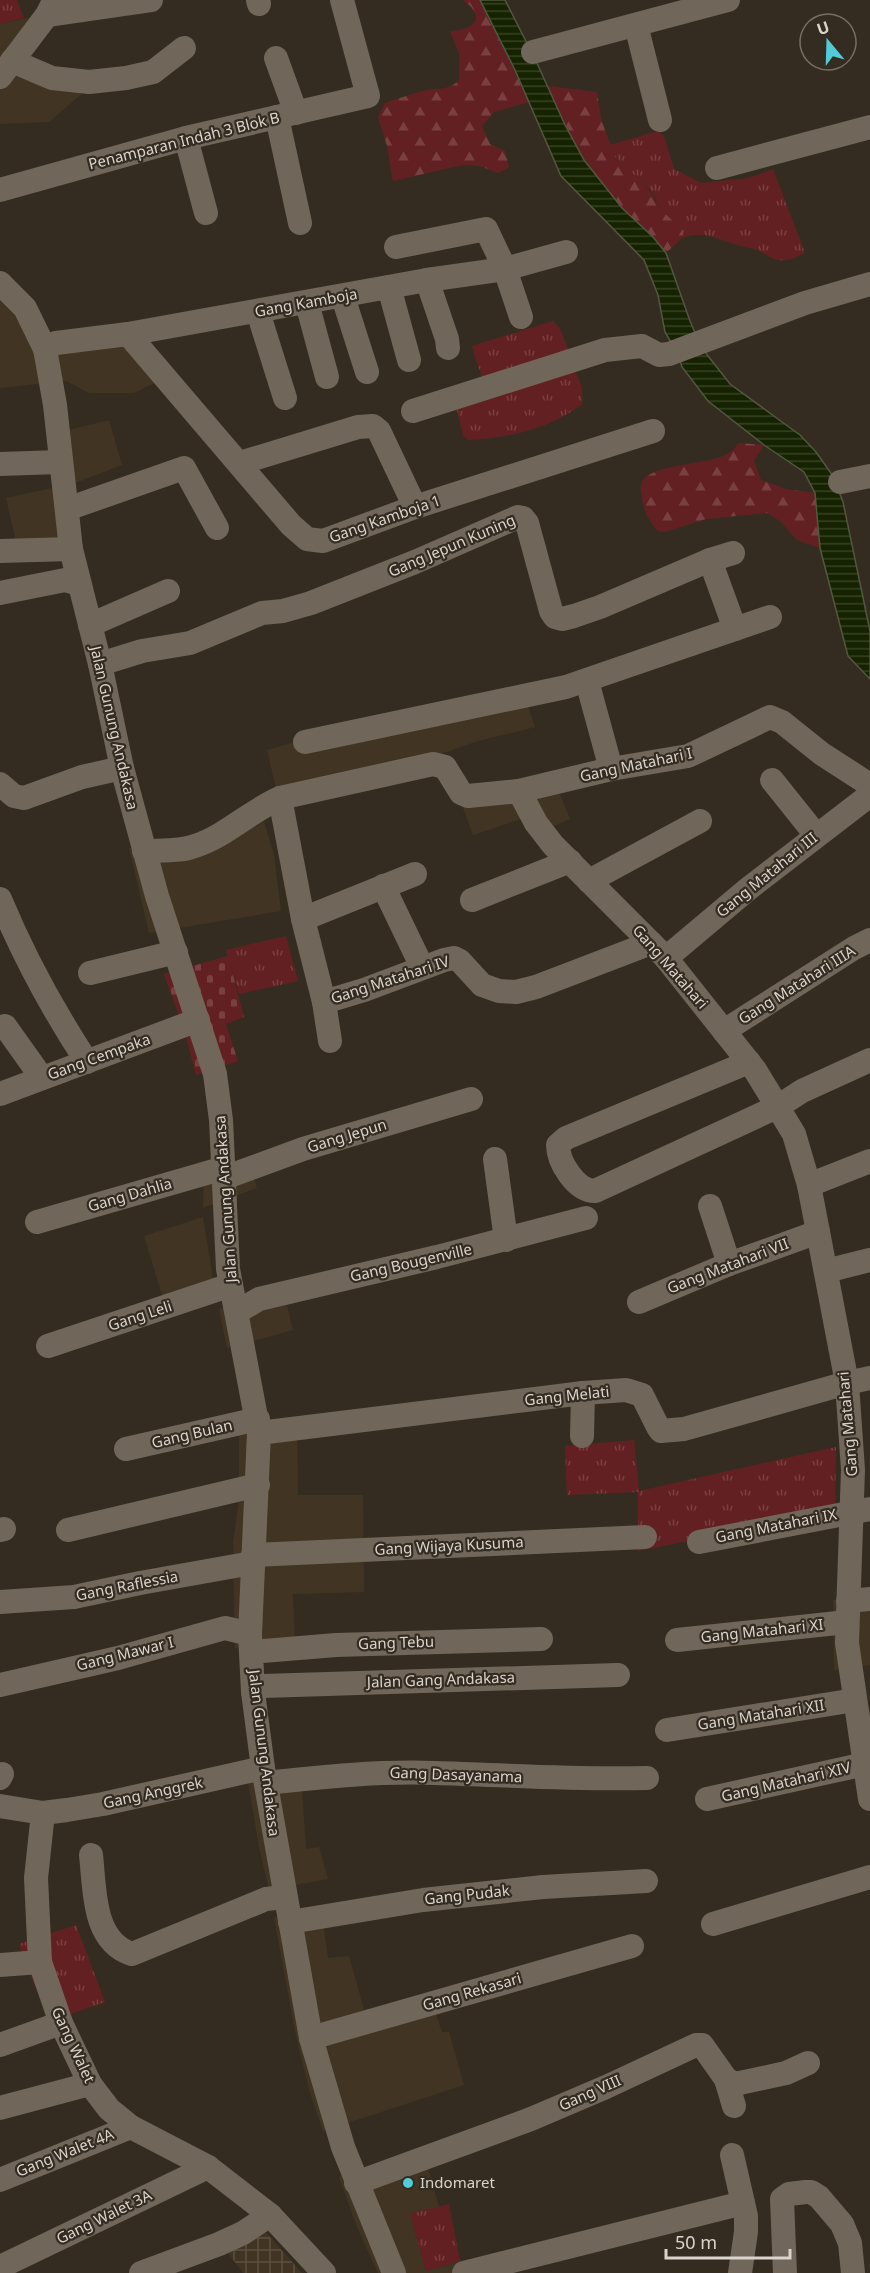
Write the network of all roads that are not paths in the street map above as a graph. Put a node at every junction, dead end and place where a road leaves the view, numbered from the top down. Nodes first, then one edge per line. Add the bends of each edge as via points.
1 (151, 0) edge
2 (342, 0) edge
3 (728, 0) edge
4 (50, 7) edge
5 (636, 25) junction
6 (184, 48) dead end
7 (533, 52) dead end
8 (276, 58) dead end
9 (6, 69) edge
10 (287, 115) junction
11 (660, 120) dead end
12 (870, 127) edge
13 (186, 138) junction
14 (717, 168) dead end
15 (0, 190) edge
16 (206, 213) dead end
17 (300, 223) dead end
18 (396, 246) dead end
19 (566, 252) dead end
20 (505, 269) junction
21 (427, 280) junction
22 (0, 283) edge
23 (870, 284) edge
24 (389, 287) junction
25 (343, 297) junction
26 (307, 303) junction
27 (258, 312) junction
28 (522, 318) dead end
29 (128, 334) junction
30 (448, 348) dead end
31 (45, 350) junction
32 (409, 360) dead end
33 (367, 372) dead end
34 (327, 377) dead end
35 (285, 398) dead end
36 (413, 411) dead end
37 (653, 431) dead end
38 (60, 462) junction
39 (240, 463) junction
40 (0, 464) edge
41 (870, 476) edge
42 (840, 482) dead end
43 (416, 507) junction
44 (67, 508) junction
45 (217, 528) dead end
46 (71, 549) junction
47 (0, 551) edge
48 (733, 553) dead end
49 (710, 560) junction
50 (79, 584) junction
51 (168, 591) dead end
52 (0, 593) edge
53 (770, 617) dead end
54 (90, 625) junction
55 (735, 629) junction
56 (100, 664) junction
57 (587, 681) junction
58 (305, 742) dead end
59 (122, 768) junction
60 (611, 769) junction
61 (772, 780) dead end
62 (0, 784) edge
63 (870, 785) edge
64 (519, 791) junction
65 (870, 795) edge
66 (279, 798) junction
67 (700, 821) dead end
68 (816, 835) junction
69 (144, 851) junction
70 (570, 861) junction
71 (415, 874) dead end
72 (589, 880) junction
73 (383, 886) junction
74 (0, 898) edge
75 (472, 900) dead end
76 (303, 920) junction
77 (870, 940) edge
78 (9, 947) edge
79 (658, 950) junction
80 (176, 952) junction
81 (422, 968) junction
82 (90, 973) dead end
83 (324, 1002) junction
84 (198, 1020) junction
85 (5, 1026) dead end
86 (724, 1031) junction
87 (330, 1041) dead end
88 (870, 1060) edge
89 (87, 1062) junction
90 (749, 1062) junction
91 (42, 1078) junction
92 (0, 1094) edge
93 (471, 1099) dead end
94 (779, 1106) junction
95 (495, 1159) dead end
96 (870, 1161) edge
97 (224, 1173) junction
98 (808, 1185) junction
99 (710, 1206) dead end
100 (586, 1218) dead end
101 (37, 1222) dead end
102 (818, 1232) junction
103 (506, 1240) junction
104 (870, 1260) edge
105 (729, 1264) junction
106 (826, 1271) junction
107 (231, 1285) junction
108 (639, 1302) dead end
109 (237, 1312) junction
110 (48, 1346) dead end
111 (858, 1380) edge
112 (583, 1393) junction
113 (258, 1426) junction
114 (582, 1436) dead end
115 (861, 1443) edge
116 (126, 1449) dead end
117 (258, 1485) junction
118 (861, 1510) edge
119 (68, 1530) dead end
120 (645, 1537) dead end
121 (699, 1542) dead end
122 (253, 1559) junction
123 (860, 1562) edge
124 (0, 1602) edge
125 (855, 1607) edge
126 (540, 1639) dead end
127 (677, 1640) dead end
128 (251, 1643) junction
129 (861, 1672) edge
130 (618, 1675) dead end
131 (0, 1685) edge
132 (258, 1689) junction
133 (855, 1700) junction
134 (667, 1730) dead end
135 (866, 1752) edge
136 (264, 1776) junction
137 (647, 1778) dead end
138 (870, 1799) edge
139 (707, 1800) dead end
140 (0, 1806) edge
141 (43, 1813) junction
142 (92, 1855) dead end
143 (870, 1877) edge
144 (646, 1881) dead end
145 (284, 1897) junction
146 (290, 1922) junction
147 (713, 1923) dead end
148 (633, 1946) dead end
149 (40, 1962) junction
150 (0, 1965) edge
151 (61, 2023) junction
152 (311, 2038) junction
153 (0, 2045) edge
154 (808, 2064) dead end
155 (726, 2079) junction
156 (90, 2084) junction
157 (734, 2106) dead end
158 (0, 2109) edge
159 (131, 2127) junction
160 (732, 2155) dead end
161 (208, 2167) junction
162 (0, 2180) edge
163 (356, 2183) junction
164 (743, 2203) junction
165 (270, 2215) junction
166 (0, 2267) edge
167 (141, 2273) edge
168 (323, 2273) edge
169 (394, 2273) edge
170 (464, 2273) edge
171 (740, 2273) edge
172 (785, 2273) edge
173 (853, 2273) edge

1 - 4 street
2 - 10 street, Penamparan Indah 3 Blok B via 368,96
3 - 5 street
4 - 9 street
5 - 7 street
5 - 11 street
6 - 9 street via 153,72 126,78 88,82
8 - 10 street
10 - 13 street, Penamparan Indah 3 Blok B
10 - 17 street
12 - 14 street
13 - 15 street, Penamparan Indah 3 Blok B
13 - 16 street
18 - 20 street via 486,229
19 - 20 street, Gang Kamboja
20 - 21 street, Gang Kamboja
20 - 28 street
21 - 24 street, Gang Kamboja
21 - 30 street
22 - 31 street, Jalan Gunung Andakasa via 25,308
23 - 36 street via 820,298 669,354 659,355 642,346 605,350
24 - 25 street, Gang Kamboja
24 - 32 street
25 - 26 street, Gang Kamboja
25 - 33 street
26 - 27 street, Gang Kamboja
26 - 34 street
27 - 29 street, Gang Kamboja
27 - 35 street
29 - 31 street, Gang Kamboja via 56,343
29 - 39 street, Gang Kamboja 1
31 - 38 street, Jalan Gunung Andakasa
37 - 43 street, Gang Kamboja 1
38 - 40 street
38 - 44 street, Jalan Gunung Andakasa
39 - 43 street, Gang Kamboja 1 via 291,525 314,541 336,537
39 - 43 street via 358,427 373,426
41 - 42 street
44 - 45 street via 184,468
44 - 46 street, Jalan Gunung Andakasa
46 - 47 street
46 - 50 street, Jalan Gunung Andakasa
48 - 49 street, Gang Jepun Kuning
49 - 55 street
49 - 56 street, Gang Jepun Kuning via 562,619 551,611 527,523 518,516 311,603 262,613 190,643 142,651
50 - 52 street via 65,580
50 - 54 street, Jalan Gunung Andakasa
51 - 54 street
53 - 55 street
54 - 56 street, Jalan Gunung Andakasa
55 - 57 street
56 - 59 street, Jalan Gunung Andakasa
57 - 58 street
57 - 60 street
59 - 62 street via 82,777 24,798 14,796
59 - 69 street, Jalan Gunung Andakasa
60 - 63 street, Gang Matahari I via 688,756 770,717
60 - 64 street, Gang Matahari I
61 - 68 street
64 - 66 street via 461,794 445,766 433,764
64 - 70 street, Gang Matahari via 536,823
65 - 68 street, Gang Matahari III
66 - 69 street via 192,848
66 - 76 street
67 - 72 street
68 - 79 street, Gang Matahari III via 689,936
69 - 80 street, Jalan Gunung Andakasa
70 - 72 street, Gang Matahari
70 - 75 street
71 - 73 street
72 - 79 street, Gang Matahari
73 - 76 street
73 - 81 street
74 - 78 street
76 - 83 street
77 - 86 street, Gang Matahari IIIA
78 - 89 street
79 - 81 street, Gang Matahari IV via 516,992 500,992 482,985 454,958
79 - 86 street, Gang Matahari
80 - 82 street
80 - 84 street, Jalan Gunung Andakasa
81 - 83 street, Gang Matahari IV
83 - 87 street
84 - 89 street, Gang Cempaka
84 - 97 street, Jalan Gunung Andakasa via 215,1074
85 - 91 street
86 - 90 street, Gang Matahari
88 - 94 street via 802,1091
89 - 91 street, Gang Cempaka
90 - 94 street, Gang Matahari
90 - 94 street via 561,1141 559,1156 581,1187 595,1191
91 - 92 street, Gang Cempaka
93 - 97 street, Gang Jepun
94 - 98 street, Gang Matahari via 794,1134
95 - 103 street
96 - 98 street
97 - 101 street, Gang Dahlia
97 - 107 street, Jalan Gunung Andakasa
98 - 102 street, Gang Matahari
99 - 105 street
100 - 103 street, Gang Bougenville
102 - 105 street, Gang Matahari VII
102 - 106 street, Gang Matahari
103 - 109 street, Gang Bougenville via 259,1299
104 - 106 street
105 - 108 street, Gang Matahari VII
106 - 111 street, Gang Matahari via 832,1312
107 - 109 street, Jalan Gunung Andakasa
107 - 110 street, Gang Leli
109 - 113 street, Jalan Gunung Andakasa
111 - 112 street, Gang Melati via 665,1432 645,1398 637,1392
111 - 115 street, Gang Matahari
112 - 113 street, Gang Melati
112 - 114 street
113 - 116 street, Gang Bulan
113 - 117 street, Jalan Gunung Andakasa
115 - 118 street, Gang Matahari
117 - 119 street
117 - 122 street, Jalan Gunung Andakasa
118 - 121 street, Gang Matahari IX
118 - 123 street, Gang Matahari
120 - 122 street, Gang Wijaya Kusuma
122 - 124 street, Gang Raflessia via 75,1597
122 - 128 street, Jalan Gunung Andakasa
123 - 125 street, Gang Matahari
125 - 127 street, Gang Matahari XI
125 - 129 street, Gang Matahari
126 - 128 street, Gang Tebu via 336,1645
128 - 131 street, Gang Mawar I via 225,1628
128 - 132 street, Jalan Gunung Andakasa
129 - 133 street, Gang Matahari
130 - 132 street, Jalan Gang Andakasa
132 - 136 street, Jalan Gunung Andakasa
133 - 134 street, Gang Matahari XII
133 - 135 street, Gang Matahari
135 - 138 street, Gang Matahari
135 - 139 street, Gang Matahari XIV
136 - 137 street, Gang Dasayanama via 434,1773 553,1779
136 - 141 street, Gang Anggrek
136 - 145 street, Jalan Gunung Andakasa
140 - 141 street, Gang Anggrek
141 - 149 street, Gang Walet via 36,1878
142 - 145 street via 98,1919 121,1951 132,1954 266,1899
143 - 147 street
144 - 146 street, Gang Pudak via 423,1900
145 - 146 street, Jalan Gunung Andakasa
146 - 152 street, Jalan Gunung Andakasa
148 - 152 street, Gang Rekasari
149 - 150 street
149 - 151 street, Gang Walet
151 - 153 street
151 - 156 street, Gang Walet
152 - 163 street, Jalan Gunung Andakasa
154 - 155 street via 735,2084
155 - 157 street
155 - 163 street, Gang VIII via 702,2045 696,2045 531,2120
156 - 158 street
156 - 159 street, Gang Walet via 109,2109
159 - 161 street, Gang Walet
159 - 162 street, Gang Walet 4A
160 - 164 street
161 - 165 street, Gang Walet
161 - 166 street, Gang Walet 3A
163 - 169 street, Jalan Gunung Andakasa
164 - 170 street
164 - 171 street via 746,2232
165 - 167 street via 219,2244
165 - 168 street, Gang Walet
172 - 173 street via 783,2197 811,2192 842,2224 850,2244

